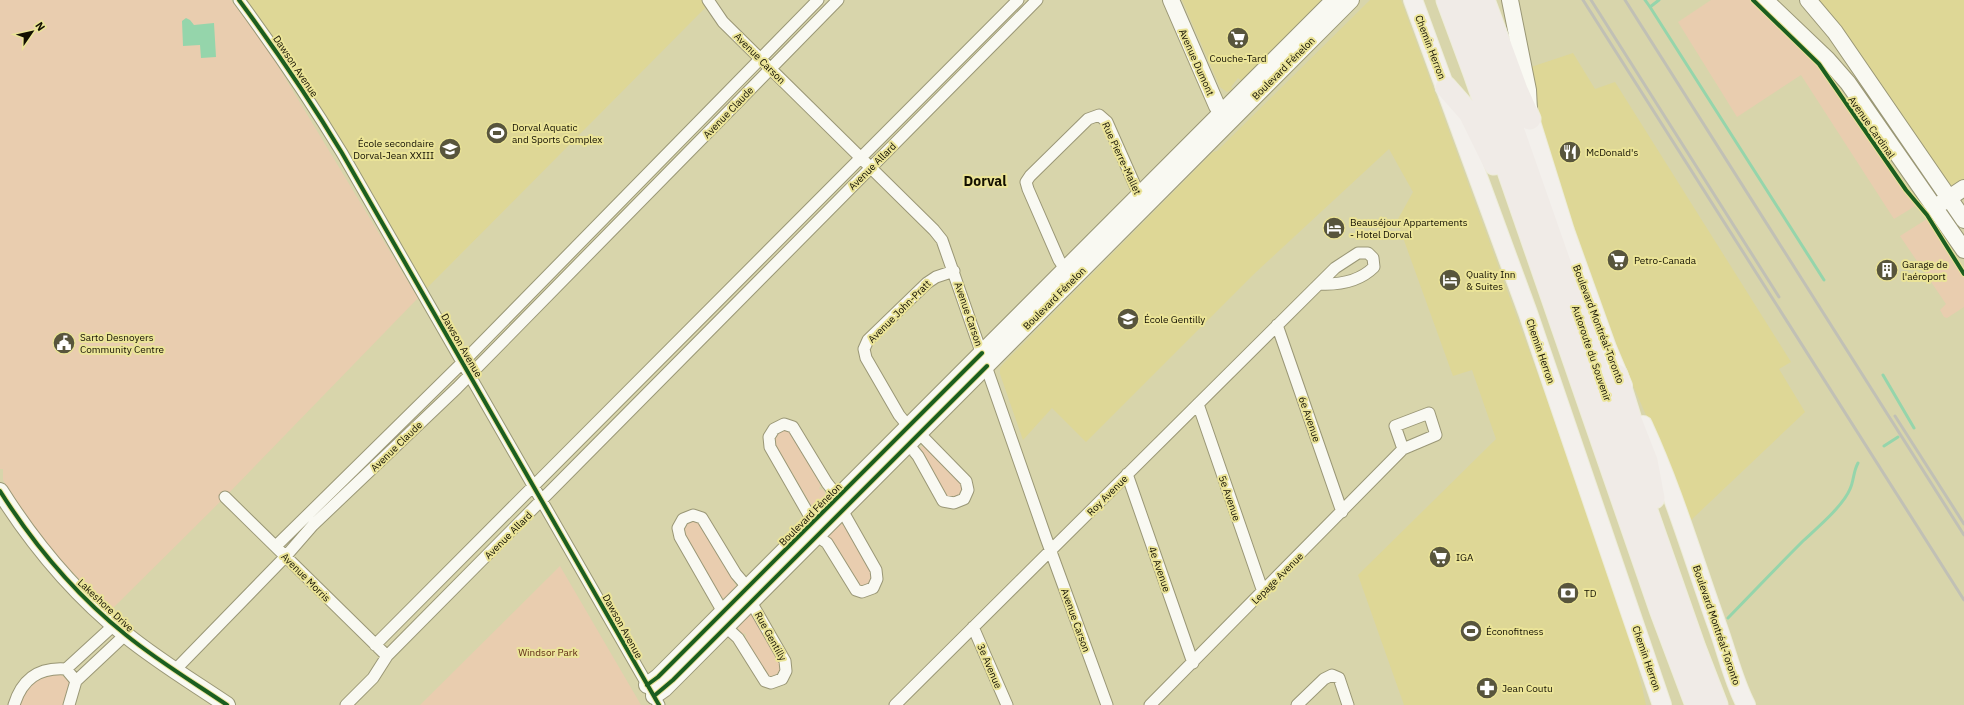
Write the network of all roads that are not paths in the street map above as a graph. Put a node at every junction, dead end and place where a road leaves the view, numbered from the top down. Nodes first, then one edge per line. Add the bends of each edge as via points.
1 (239, 0) edge
2 (708, 0) edge
3 (818, 0) edge
4 (838, 0) edge
5 (1018, 0) edge
6 (1037, 0) edge
7 (1171, 0) edge
8 (1334, 0) edge
9 (1351, 0) edge
10 (1413, 0) edge
11 (1447, 0) edge
12 (1468, 0) edge
13 (1484, 0) edge
14 (1510, 0) edge
15 (1765, 0) edge
16 (1808, 0) edge
17 (997, 21) junction
18 (1007, 31) junction
19 (760, 58) junction
20 (770, 68) junction
21 (1446, 87) junction
22 (1224, 118) junction
23 (1530, 119) junction
24 (861, 158) junction
25 (871, 168) junction
26 (1964, 188) edge
27 (1949, 198) junction
28 (1142, 201) junction
29 (1935, 207) junction
30 (609, 213) junction
31 (1964, 220) edge
32 (619, 223) junction
33 (1528, 228) junction
34 (1964, 250) edge
35 (1065, 269) junction
36 (954, 271) junction
37 (1319, 284) dead end
38 (697, 322) junction
39 (1277, 325) junction
40 (708, 333) junction
41 (984, 360) junction
42 (463, 362) junction
43 (470, 374) junction
44 (1617, 375) junction
45 (1198, 404) junction
46 (914, 430) junction
47 (906, 447) junction
48 (1403, 449) dead end
49 (1127, 474) junction
50 (534, 486) junction
51 (0, 491) edge
52 (225, 497) dead end
53 (542, 500) junction
54 (840, 504) junction
55 (1342, 512) junction
56 (815, 529) junction
57 (276, 546) junction
58 (1050, 551) junction
59 (286, 556) junction
60 (1669, 573) junction
61 (1263, 592) junction
62 (749, 595) junction
63 (725, 619) junction
64 (973, 627) junction
65 (120, 630) junction
66 (375, 645) junction
67 (387, 656) junction
68 (1193, 663) junction
69 (66, 669) junction
70 (175, 670) junction
71 (76, 681) junction
72 (653, 695) edge
73 (896, 704) edge
74 (14, 705) edge
75 (69, 705) edge
76 (226, 705) edge
77 (346, 705) edge
78 (1007, 705) edge
79 (1107, 705) edge
80 (1150, 705) edge
81 (1297, 705) edge
82 (1348, 705) edge
83 (1662, 705) edge
84 (1696, 705) edge
85 (1717, 705) edge
86 (1746, 705) edge

1 - 42 street, Dawson Avenue via 315,108
2 - 19 street, Avenue Carson via 723,22
3 - 19 street, Avenue Claude
4 - 20 street, Avenue Claude
5 - 17 street, Avenue Allard
6 - 18 street, Avenue Allard
7 - 22 street, Avenue Dumont
8 - 22 street, Boulevard Fénelon
9 - 22 street, Boulevard Fénelon
10 - 21 main road, Chemin Herron
11 - 33 highway, Autoroute du Souvenir
12 - 60 highway, Autoroute du Souvenir
13 - 23 highway
14 - 23 street, Boulevard Montréal-Toronto via 1528,90
15 - 29 street, Avenue Cardinal via 1822,54 1845,80
16 - 27 street via 1835,32
17 - 18 street
17 - 24 street, Avenue Allard
18 - 25 street, Avenue Allard
19 - 20 street, Avenue Carson
19 - 30 street, Avenue Claude
20 - 24 street, Avenue Carson
20 - 32 street, Avenue Claude
21 - 33 highway via 1469,113
21 - 83 main road, Chemin Herron via 1528,313
22 - 28 street, Boulevard Fénelon
23 - 44 main road, Boulevard Montréal-Toronto via 1552,192
24 - 25 street, Avenue Carson
24 - 38 street, Avenue Allard
25 - 36 street, Avenue Carson via 937,234 946,248
25 - 40 street, Avenue Allard
26 - 27 street
27 - 29 street
27 - 31 street
28 - 35 street, Boulevard Fénelon
28 - 35 street, Rue Pierre-Mallet via 1105,119 1097,115 1088,119 1026,182
28 - 41 street, Boulevard Fénelon
29 - 34 street, Avenue Cardinal
30 - 32 street
30 - 42 street, Avenue Claude
32 - 43 street, Avenue Claude
33 - 84 highway, Autoroute du Souvenir
35 - 41 street, Boulevard Fénelon
36 - 41 street, Avenue Carson
36 - 46 street, Avenue John-Pratt via 926,283 868,340 864,349 866,358 899,415
37 - 39 street, Roy Avenue
38 - 40 street
38 - 50 street, Avenue Allard
39 - 45 street, Roy Avenue
39 - 55 street, 6e Avenue
40 - 53 street, Avenue Allard
41 - 46 street, Boulevard Fénelon
41 - 58 street, Avenue Carson
42 - 43 street, Dawson Avenue
42 - 57 street, Avenue Claude
43 - 50 street, Dawson Avenue
43 - 59 street, Avenue Claude via 313,526
44 - 60 highway via 1647,461
44 - 86 main road, Boulevard Montréal-Toronto via 1662,469 1733,675
45 - 49 street, Roy Avenue
45 - 61 street, 5e Avenue
46 - 47 street, Boulevard Fénelon
46 - 47 street via 966,481 968,490 964,499 954,503 944,501 918,456
46 - 54 street, Boulevard Fénelon
47 - 54 street, Boulevard Fénelon
48 - 55 street, Lepage Avenue
49 - 58 street, Roy Avenue
49 - 68 street, 4e Avenue
50 - 53 street, Dawson Avenue
50 - 66 street, Avenue Allard
51 - 65 street, Lakeshore Drive via 51,562
52 - 57 street, Avenue Morris
53 - 67 street, Avenue Allard
53 - 72 street, Dawson Avenue
54 - 56 street, Boulevard Fénelon
54 - 56 street via 876,570 878,580 873,588 862,592 856,590
54 - 56 street via 793,427 784,424 774,428 769,437 770,447
55 - 61 street, Lepage Avenue
56 - 62 street, Boulevard Fénelon
57 - 59 street, Avenue Morris
58 - 64 street, Roy Avenue
58 - 79 street, Avenue Carson
59 - 66 street, Avenue Morris
59 - 70 street, Avenue Claude
60 - 85 highway, Autoroute du Souvenir
61 - 68 street, Lepage Avenue
62 - 63 street, Boulevard Fénelon
62 - 63 street, Rue Gentilly via 785,661 787,667 784,677 775,683 765,681
62 - 63 street via 702,518 693,515 683,519 678,528 680,537
63 - 72 street, Boulevard Fénelon via 658,678
64 - 73 street, Roy Avenue
64 - 78 street, 3e Avenue
65 - 69 street
65 - 70 street, Lakeshore Drive
65 - 71 street
66 - 67 street, Avenue Morris
67 - 77 street, Avenue Allard via 373,678
68 - 80 street, Lepage Avenue
69 - 71 street
69 - 74 street via 51,668 38,672 22,687
70 - 76 street, Lakeshore Drive
71 - 75 street
81 - 82 street via 1324,679 1332,675 1339,678

